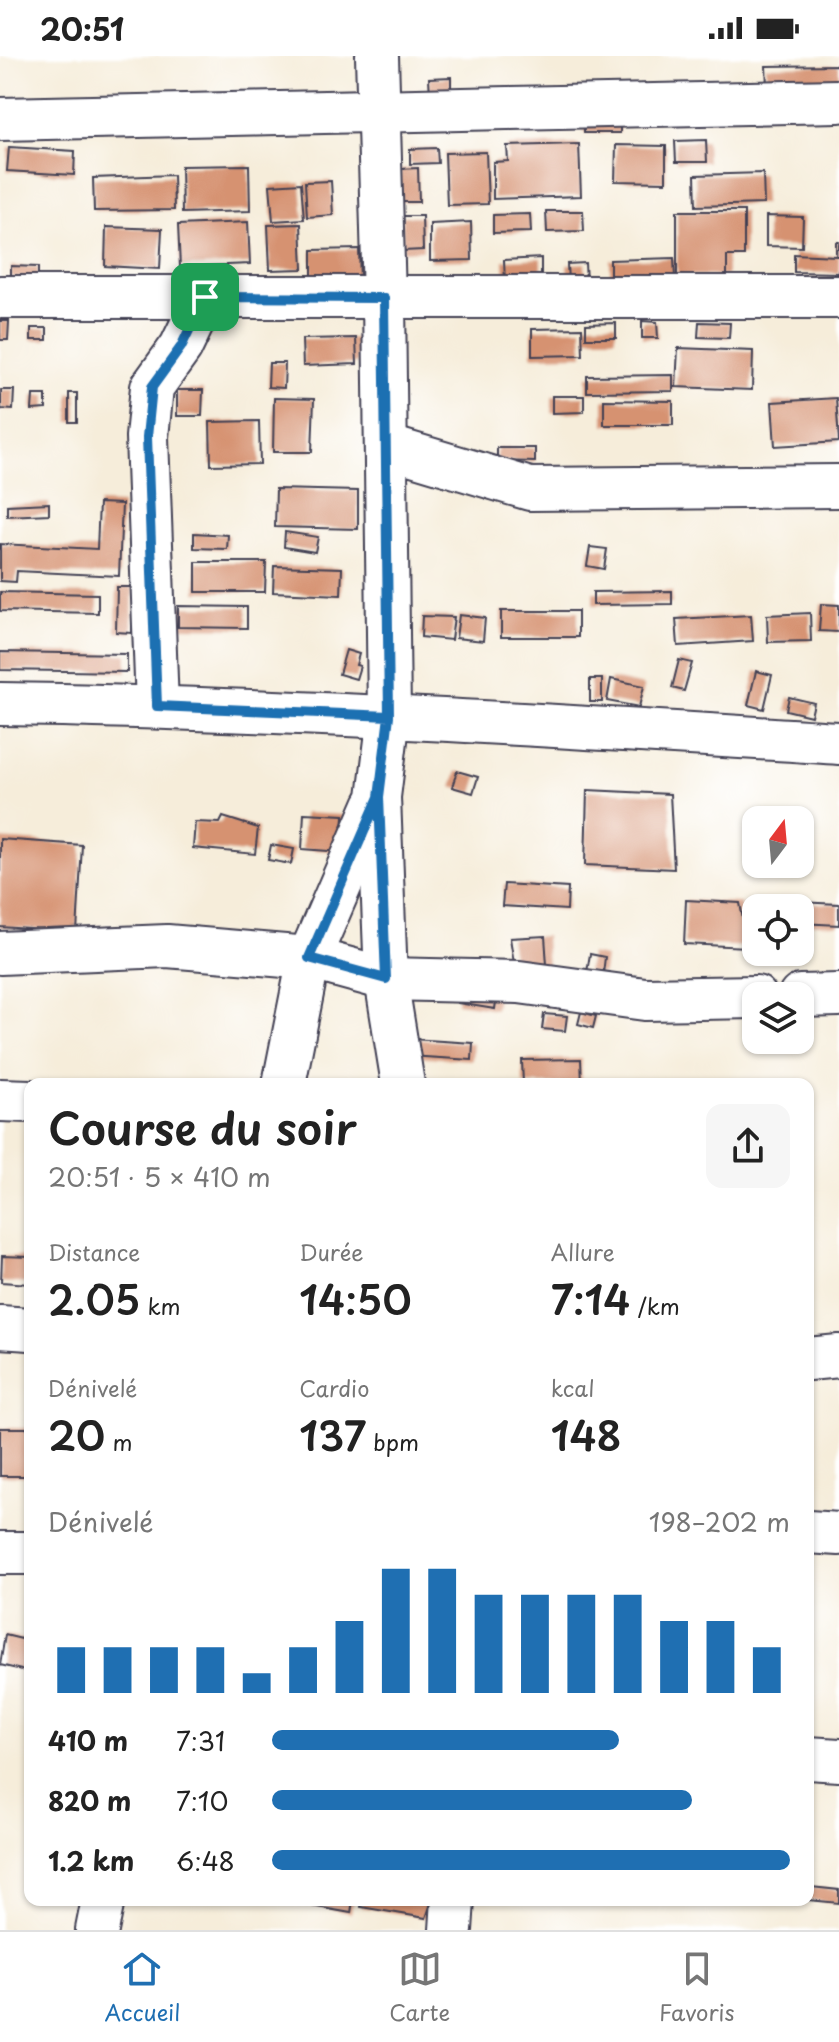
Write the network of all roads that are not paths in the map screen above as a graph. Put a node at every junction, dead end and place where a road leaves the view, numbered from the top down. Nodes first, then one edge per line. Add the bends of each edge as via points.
1 (377, 56) edge
2 (839, 101) edge
3 (378, 111) junction
4 (0, 119) edge
5 (0, 297) edge
6 (205, 297) junction
7 (839, 297) edge
8 (384, 298) junction
9 (386, 446) junction
10 (839, 486) edge
11 (0, 704) edge
12 (157, 706) junction
13 (389, 716) junction
14 (839, 743) edge
15 (379, 797) junction
16 (0, 953) edge
17 (309, 958) junction
18 (386, 979) junction
19 (839, 995) edge
20 (814, 996) edge
21 (742, 997) edge
22 (285, 1078) edge
23 (402, 1078) edge
24 (0, 1100) edge
25 (24, 1101) edge
26 (0, 1327) edge
27 (24, 1329) edge
28 (839, 1356) edge
29 (814, 1358) edge
30 (814, 1532) edge
31 (839, 1534) edge
32 (0, 1553) edge
33 (24, 1553) edge
34 (814, 1758) edge
35 (839, 1760) edge
36 (102, 1906) edge
37 (453, 1906) edge
38 (97, 1930) edge
39 (451, 1930) edge

1 - 3 street
2 - 3 street
3 - 4 street
3 - 8 street
5 - 6 street
6 - 8 street
6 - 12 street via 181,347 152,387 147,437
7 - 8 street
8 - 9 street
9 - 10 street via 530,489
9 - 13 street
11 - 12 street
12 - 13 street
13 - 14 street
13 - 15 street
15 - 17 street
15 - 18 street
16 - 17 street via 167,946
17 - 18 street
17 - 22 street
18 - 21 street via 519,982 645,999
18 - 23 street
19 - 20 street
24 - 25 street
26 - 27 street
28 - 29 street
30 - 31 street
32 - 33 street
34 - 35 street
36 - 38 street
37 - 39 street

